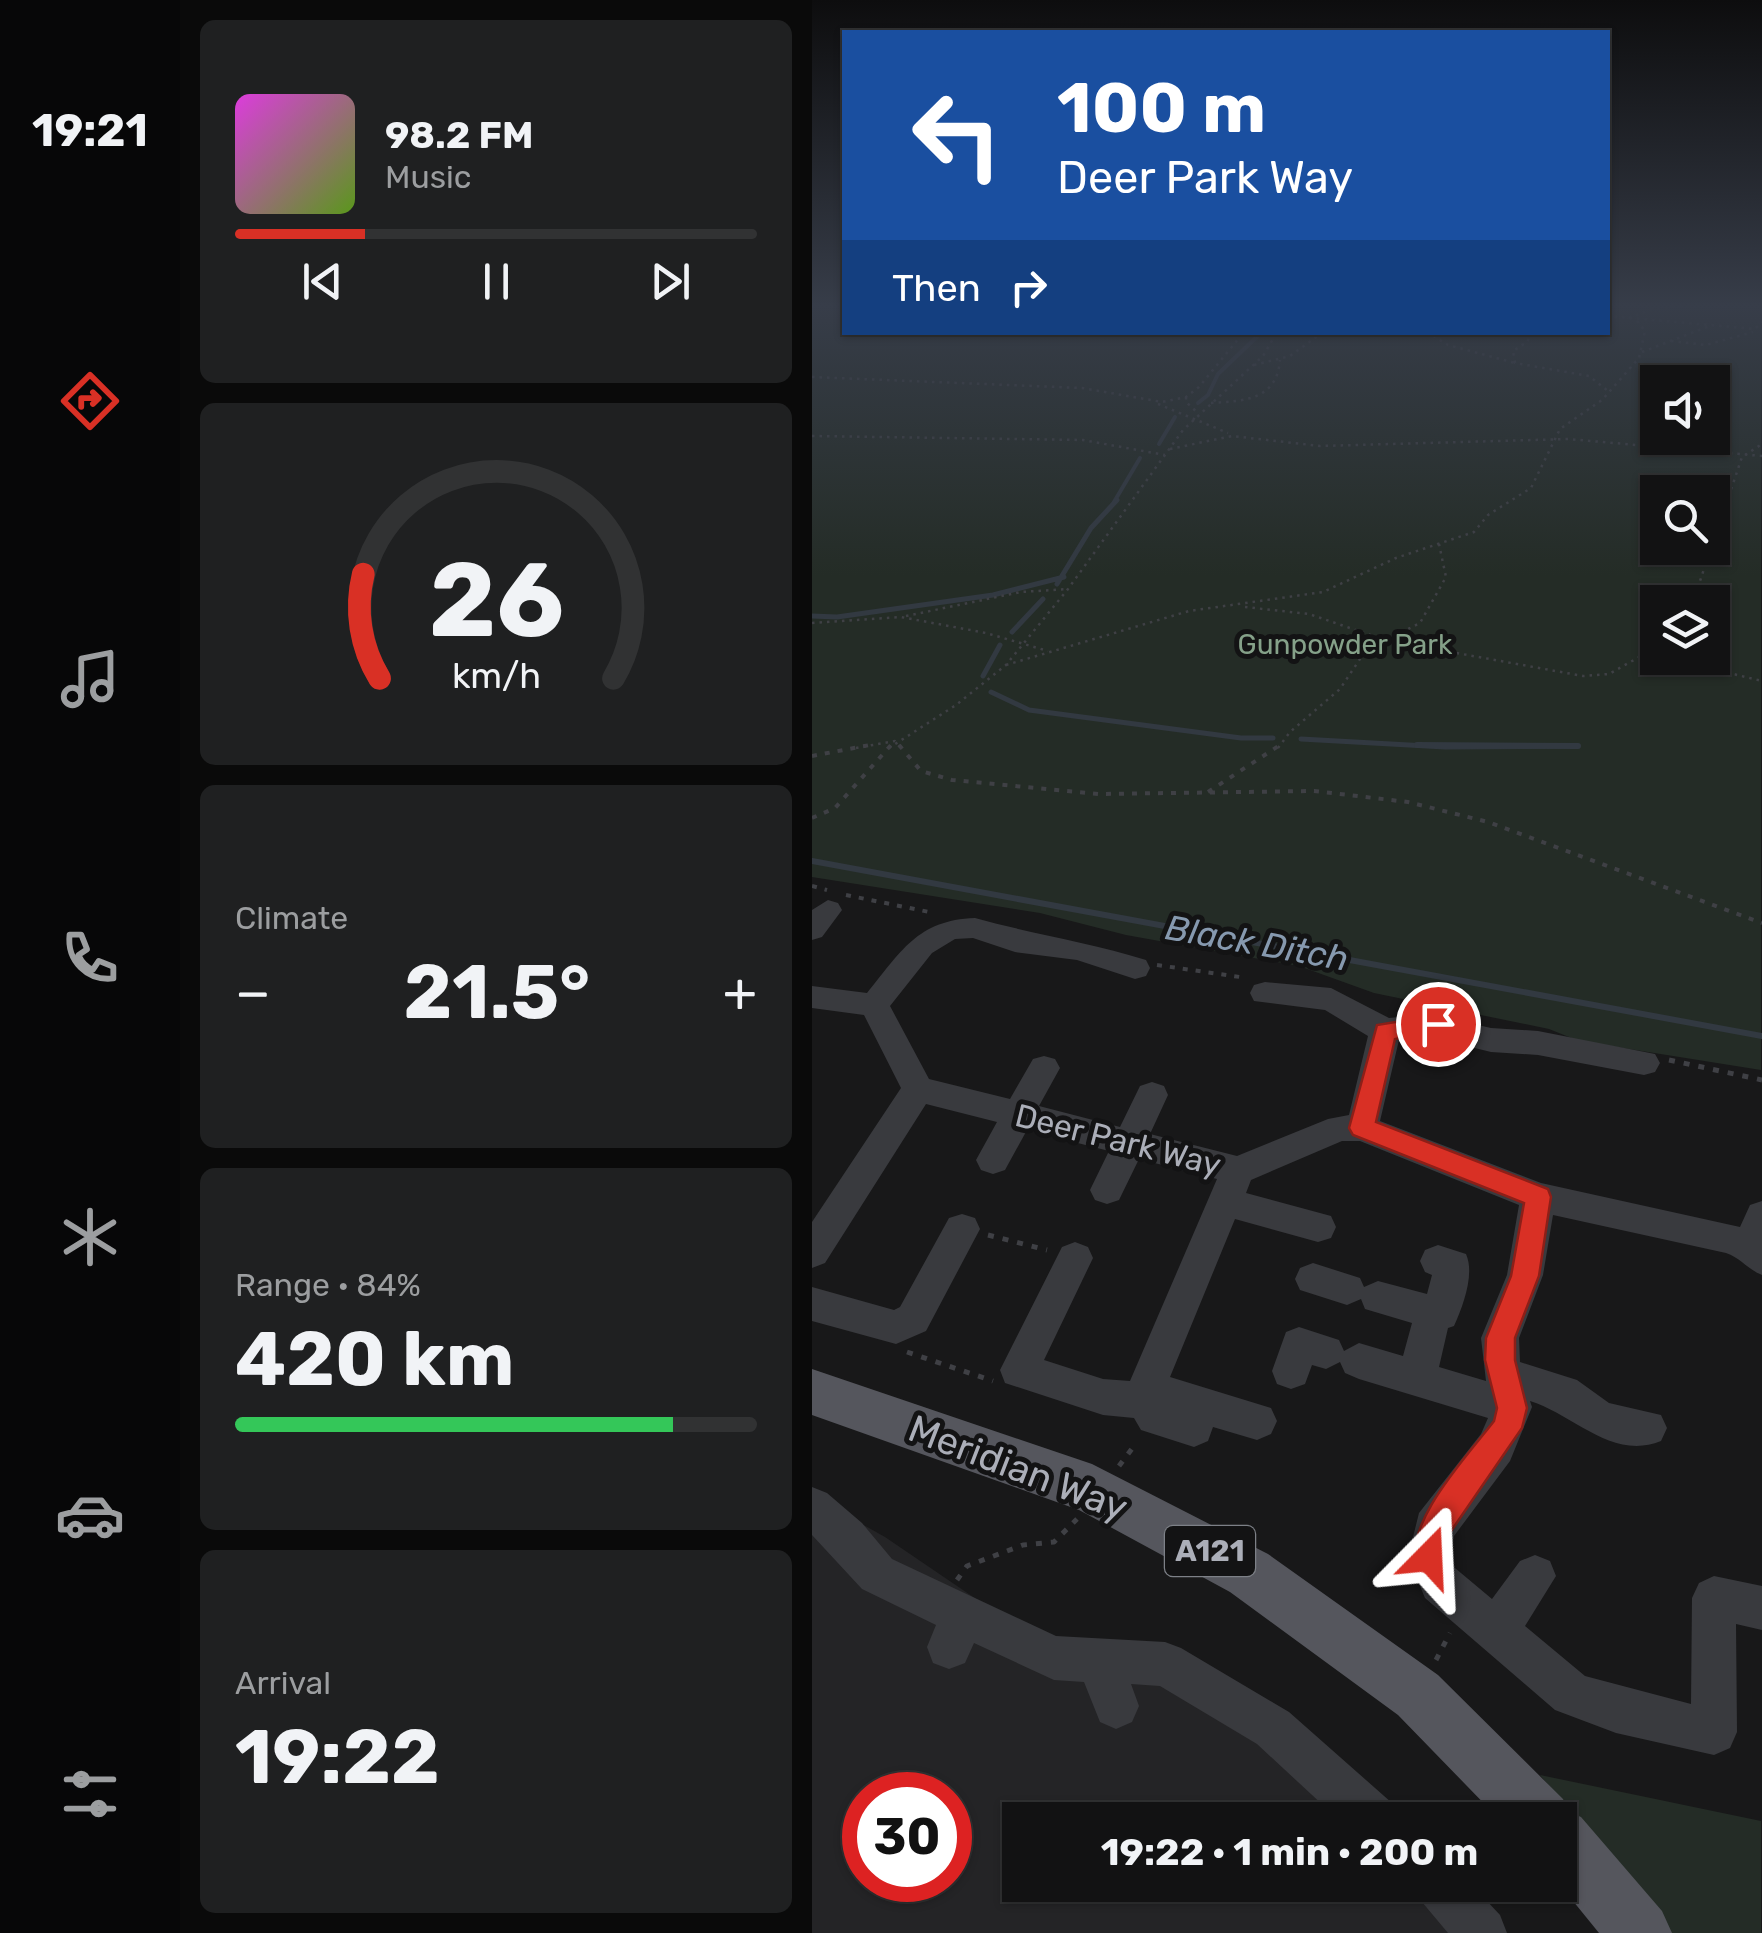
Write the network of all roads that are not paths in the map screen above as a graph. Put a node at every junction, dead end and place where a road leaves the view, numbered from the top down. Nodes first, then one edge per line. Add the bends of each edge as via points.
1 (1135, 968) dead end
2 (1265, 993) dead end
3 (812, 998) edge
4 (874, 1005) junction
5 (1385, 1031) junction
6 (1644, 1063) dead end
7 (1044, 1068) dead end
8 (918, 1089) junction
9 (1152, 1095) dead end
10 (1018, 1115) junction
11 (1362, 1128) junction
12 (1129, 1143) junction
13 (993, 1160) dead end
14 (1232, 1186) junction
15 (1107, 1190) dead end
16 (1538, 1197) junction
17 (1318, 1227) dead end
18 (962, 1230) road end
19 (1758, 1240) edge
20 (812, 1252) edge
21 (1076, 1258) road end
22 (1438, 1261) dead end
23 (1346, 1288) dead end
24 (820, 1307) edge
25 (1433, 1312) junction
26 (1290, 1371) dead end
27 (1417, 1377) junction
28 (1508, 1391) junction
29 (812, 1392) edge
30 (1146, 1394) junction
31 (1257, 1420) dead end
32 (1194, 1428) dead end
33 (1647, 1428) dead end
34 (812, 1508) edge
35 (1535, 1576) dead end
36 (1762, 1608) edge
37 (1480, 1618) junction
38 (1098, 1658) junction
39 (1116, 1706) dead end
40 (1355, 1802) edge
41 (1524, 1802) edge
42 (1577, 1858) edge
43 (1454, 1902) edge
44 (1482, 1933) edge
45 (1640, 1933) edge

1 - 4 street via 974,928 948,929
2 - 5 street via 1331,999
3 - 4 street
4 - 8 street
5 - 6 street via 1438,1024 1494,1040
5 - 11 street
7 - 10 street
8 - 10 street, Deer Park Way
8 - 20 street
9 - 12 street
10 - 12 street, Deer Park Way
10 - 13 street
11 - 14 street, Deer Park Way via 1340,1128
11 - 16 street
12 - 14 street, Deer Park Way
12 - 15 street
14 - 17 street
14 - 30 street
16 - 19 street
16 - 28 street via 1525,1276 1500,1338
18 - 24 street via 905,1326
21 - 30 street via 1019,1370 1103,1397
22 - 25 street via 1453,1265 1441,1314
23 - 25 street
25 - 27 street
26 - 27 street via 1299,1344
27 - 28 street
28 - 33 street via 1563,1393 1601,1420
28 - 37 street via 1496,1447 1429,1542 1440,1583
29 - 41 main road, Meridian Way / A121 via 1092,1489 1250,1573 1418,1695
30 - 31 street
30 - 32 street via 1155,1417
34 - 38 street via 876,1574 951,1622 1054,1658
35 - 37 street
36 - 37 street via 1714,1598 1714,1732 1571,1694
38 - 39 street
38 - 40 street via 1165,1664 1273,1728
42 - 45 main road
43 - 44 street

